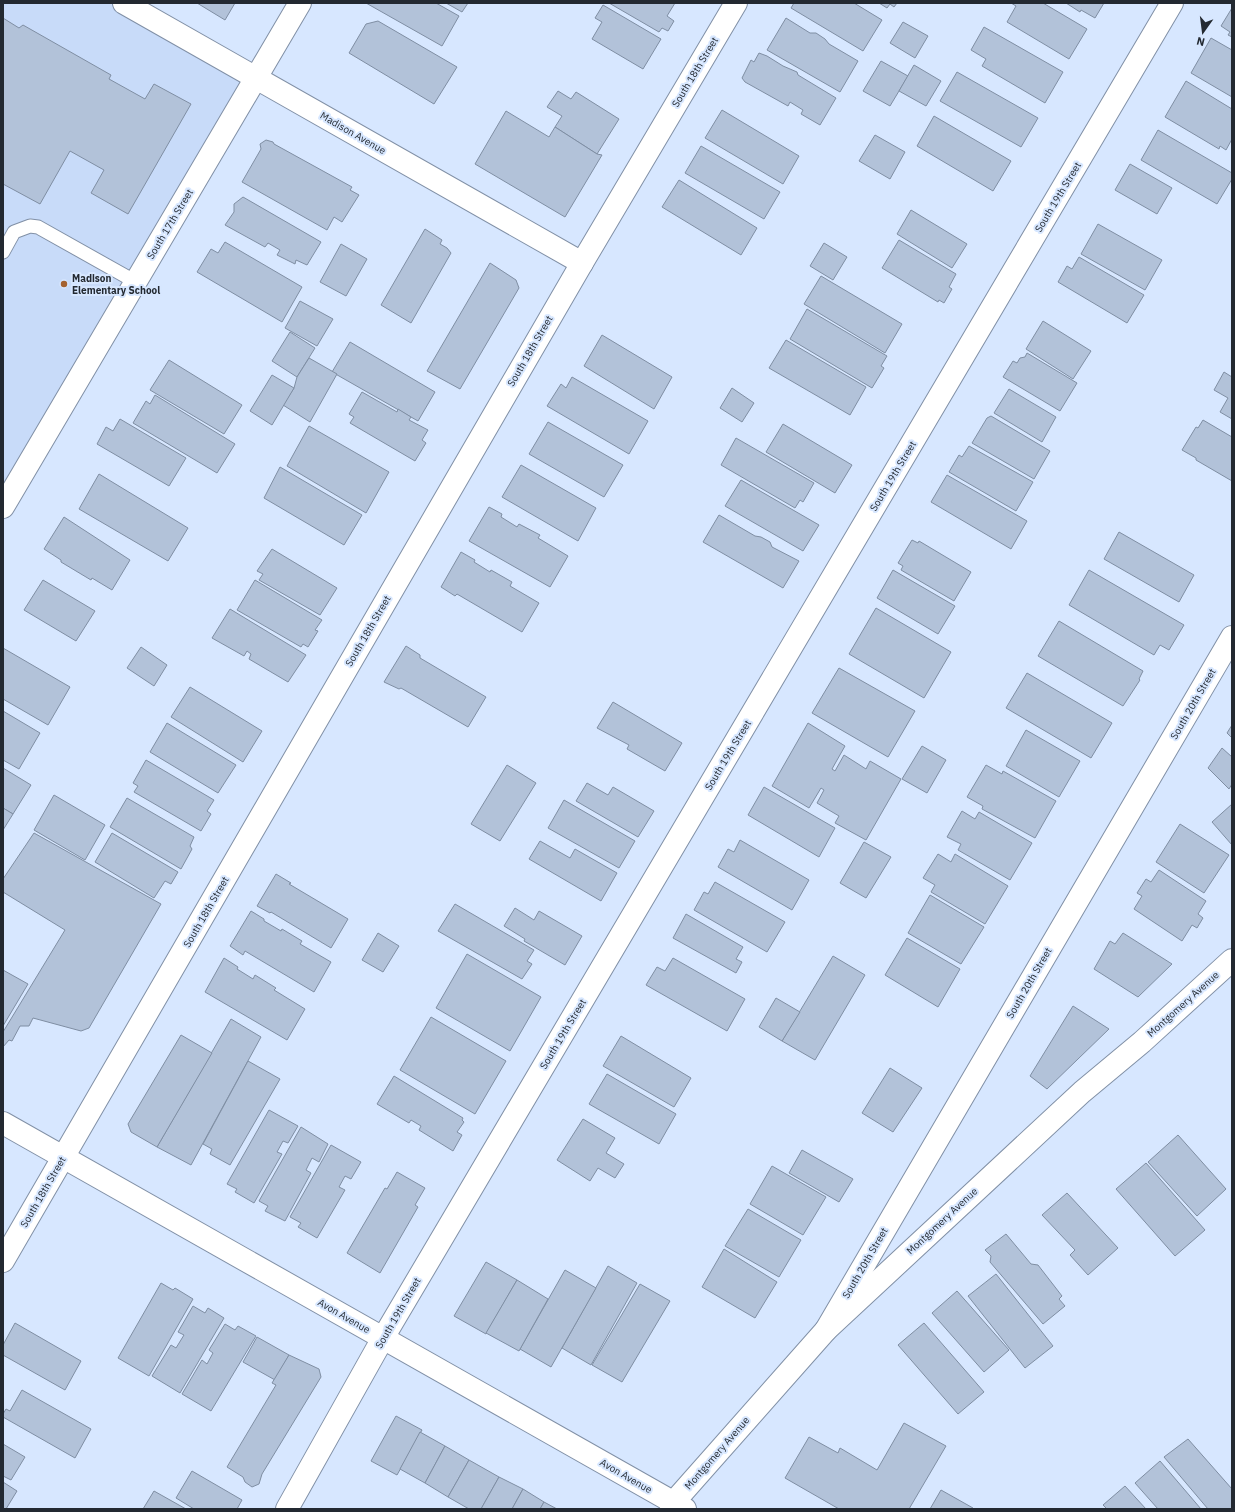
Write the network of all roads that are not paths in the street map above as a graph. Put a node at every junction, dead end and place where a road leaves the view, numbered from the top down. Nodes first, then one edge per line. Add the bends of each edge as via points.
1 (124, 3) edge
2 (300, 3) edge
3 (736, 3) edge
4 (1172, 3) edge
5 (256, 78) junction
6 (3, 252) edge
7 (582, 263) junction
8 (136, 282) junction
9 (3, 507) edge
10 (1232, 637) edge
11 (1232, 960) edge
12 (3, 1123) edge
13 (64, 1157) junction
14 (3, 1261) edge
15 (826, 1330) junction
16 (383, 1338) junction
17 (676, 1507) edge
18 (287, 1509) edge

1 - 5 street, Madison Avenue
2 - 5 street, South 17th Street
3 - 7 street, South 18th Street
4 - 16 street, South 19th Street
5 - 7 street, Madison Avenue
5 - 8 street, South 17th Street
6 - 8 lane via 14,232 30,226 38,227
7 - 13 street, South 18th Street
8 - 9 street, South 17th Street
10 - 15 street, South 20th Street
11 - 15 street, Montgomery Avenue via 1142,1042 1082,1092
12 - 13 street, Avon Avenue
13 - 14 street, South 18th Street
13 - 16 street, Avon Avenue
15 - 17 street, Montgomery Avenue
16 - 17 street, Avon Avenue
16 - 18 street, South 19th Street

